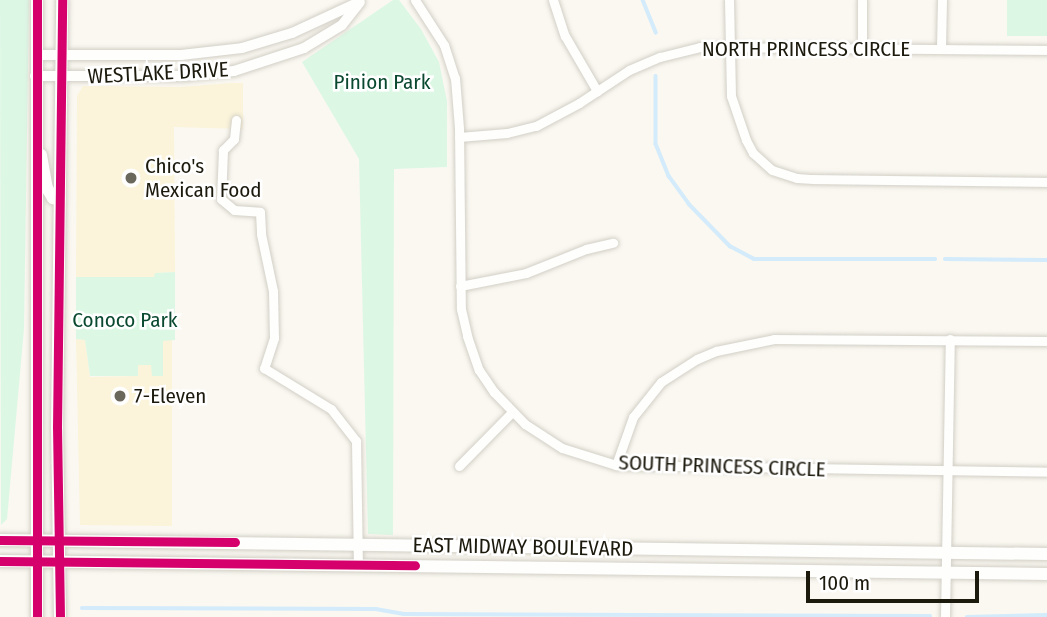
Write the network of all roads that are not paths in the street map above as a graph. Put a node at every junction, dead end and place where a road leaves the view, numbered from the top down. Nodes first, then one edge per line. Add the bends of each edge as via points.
1 (37, 0) edge
2 (62, 0) edge
3 (415, 0) edge
4 (553, 0) edge
5 (729, 0) edge
6 (862, 0) edge
7 (942, 0) edge
8 (361, 1) edge
9 (728, 47) junction
10 (862, 47) junction
11 (941, 48) junction
12 (1047, 50) edge
13 (36, 55) junction
14 (61, 55) junction
15 (35, 76) junction
16 (61, 76) junction
17 (597, 91) junction
18 (236, 120) dead end
19 (35, 124) junction
20 (459, 137) junction
21 (1047, 182) edge
22 (60, 199) junction
23 (613, 243) dead end
24 (460, 286) junction
25 (950, 339) junction
26 (1047, 341) edge
27 (512, 412) junction
28 (616, 465) junction
29 (459, 466) dead end
30 (948, 471) junction
31 (1047, 472) edge
32 (0, 540) edge
33 (36, 541) junction
34 (58, 541) junction
35 (358, 544) junction
36 (946, 553) junction
37 (1047, 554) edge
38 (0, 561) edge
39 (37, 562) junction
40 (59, 562) junction
41 (359, 565) junction
42 (945, 573) junction
43 (1047, 574) edge
44 (37, 617) edge
45 (60, 617) edge
46 (945, 617) edge

1 - 13 main road
2 - 14 main road
3 - 20 street, SOUTH PRINCESS CIRCLE via 450,60 459,104
4 - 17 street via 565,36
5 - 9 street
6 - 10 street
7 - 11 street
8 - 14 street, WESTLAKE DRIVE via 292,33 242,48 181,55
8 - 16 street, WESTLAKE DRIVE via 342,25 304,48 234,71 183,76
9 - 10 street, NORTH PRINCESS CIRCLE
9 - 17 street, NORTH PRINCESS CIRCLE via 700,47 660,57
9 - 21 street via 736,118 753,153 772,170 813,179
10 - 11 street, NORTH PRINCESS CIRCLE
11 - 12 street, NORTH PRINCESS CIRCLE
13 - 14 street, WESTLAKE DRIVE
13 - 15 main road
14 - 16 main road
15 - 16 street, WESTLAKE DRIVE
15 - 19 main road
16 - 22 main road
17 - 20 street, NORTH PRINCESS CIRCLE via 536,126
18 - 35 street via 234,139 223,150 221,199 234,210 260,212 273,291 274,338 264,368 331,409 356,441
19 - 22 main road via 47,188 53,198
19 - 33 main road
20 - 24 street, SOUTH PRINCESS CIRCLE
22 - 34 main road
23 - 24 street via 526,273
24 - 27 street, SOUTH PRINCESS CIRCLE via 471,350 494,392
25 - 26 street
25 - 28 street via 774,339 716,351 662,382 633,417
25 - 30 street
27 - 28 street, SOUTH PRINCESS CIRCLE via 562,447
27 - 29 street
28 - 30 street, SOUTH PRINCESS CIRCLE
30 - 31 street, SOUTH PRINCESS CIRCLE
30 - 36 street
32 - 33 main road, EAST MIDWAY BOULEVARD
33 - 34 main road, EAST MIDWAY BOULEVARD
33 - 39 main road
34 - 35 main road, EAST MIDWAY BOULEVARD
34 - 40 main road
35 - 36 main road, EAST MIDWAY BOULEVARD
35 - 41 street
36 - 37 main road, EAST MIDWAY BOULEVARD
36 - 42 street
38 - 39 main road, EAST MIDWAY BOULEVARD
39 - 40 main road, EAST MIDWAY BOULEVARD
39 - 44 main road
40 - 41 main road, EAST MIDWAY BOULEVARD
40 - 45 main road
41 - 42 main road, EAST MIDWAY BOULEVARD
42 - 43 main road, EAST MIDWAY BOULEVARD
42 - 46 street

